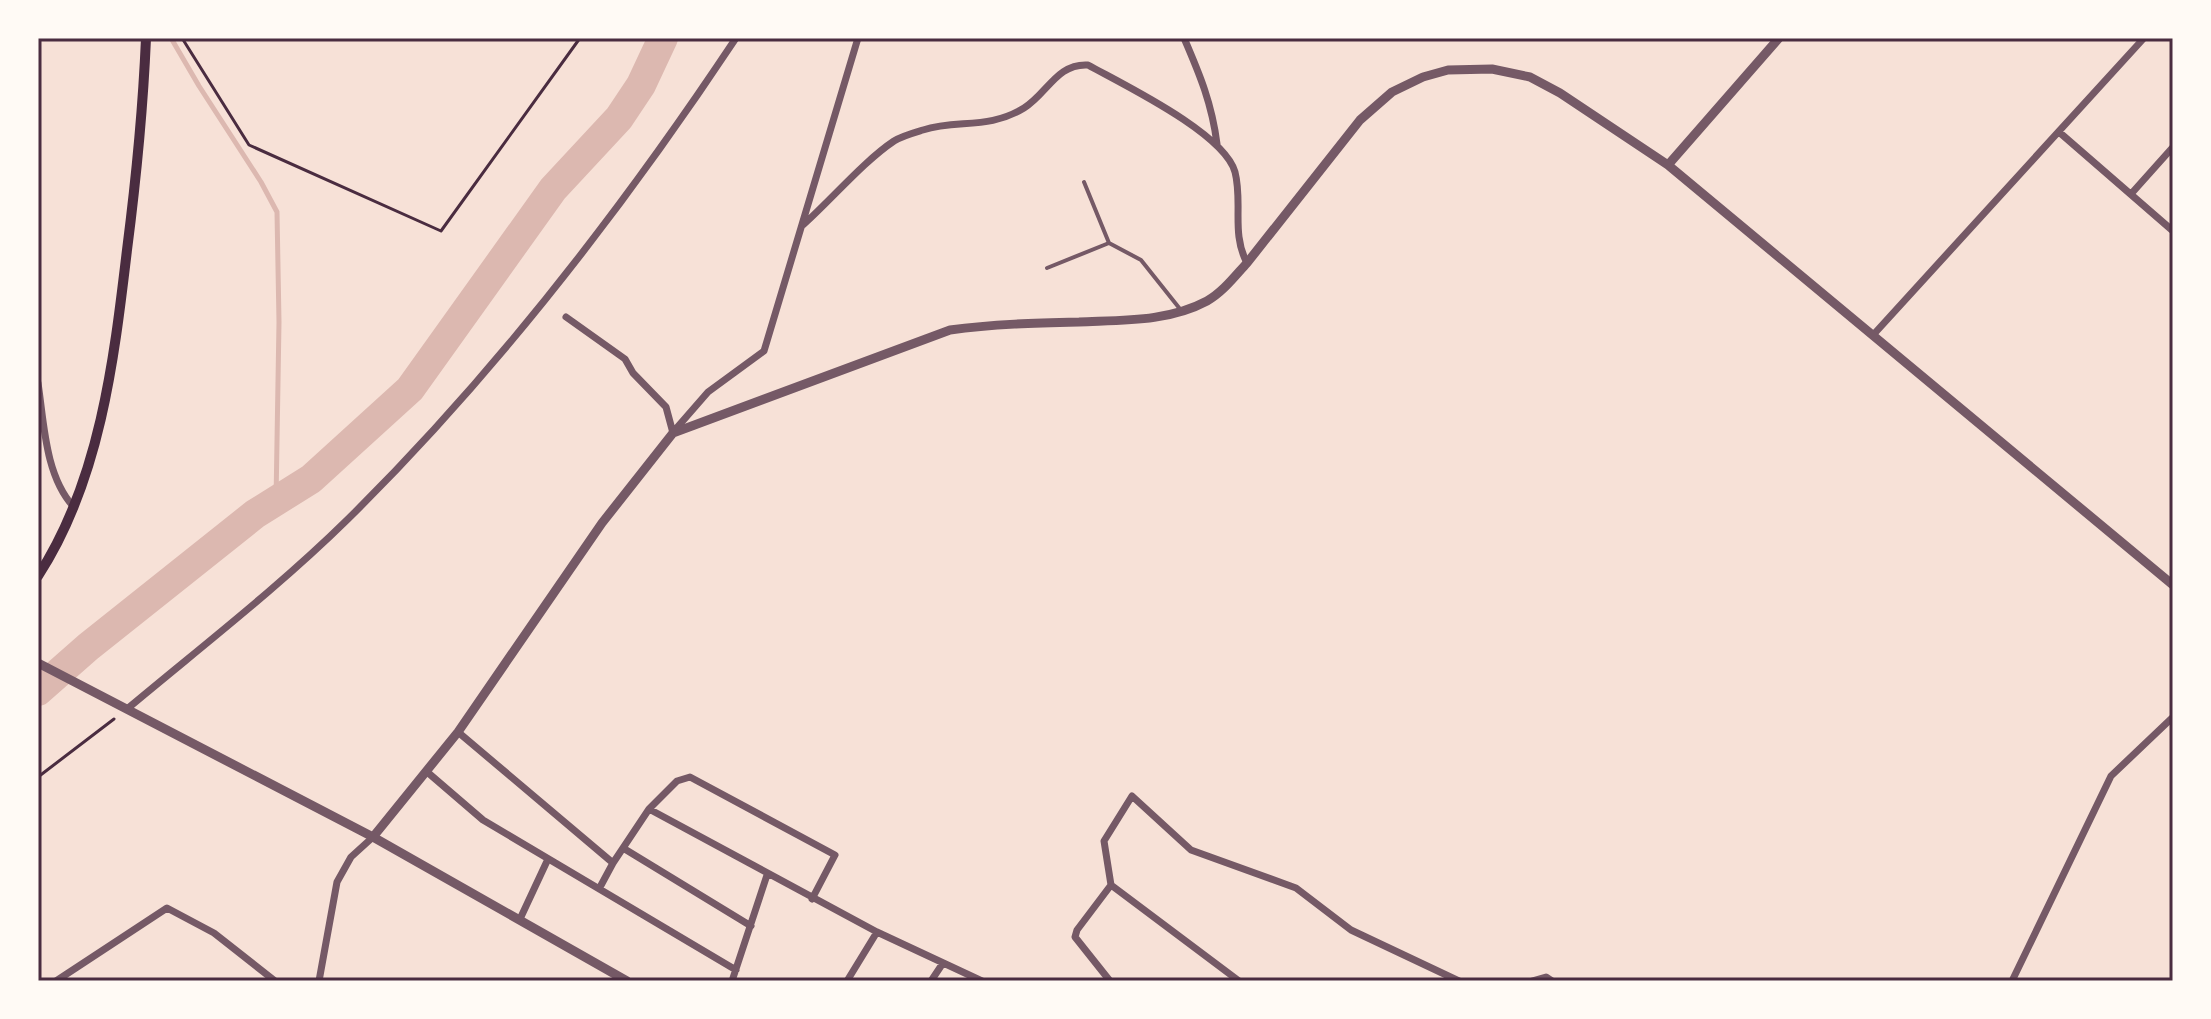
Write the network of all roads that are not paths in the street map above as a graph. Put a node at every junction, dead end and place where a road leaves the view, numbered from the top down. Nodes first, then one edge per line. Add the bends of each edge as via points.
1 (146, 38) edge
2 (736, 38) edge
3 (858, 38) edge
4 (1184, 38) edge
5 (1779, 38) edge
6 (2144, 38) edge
7 (2059, 132) junction
8 (1217, 144) junction
9 (2173, 147) edge
10 (1668, 165) junction
11 (1084, 182) dead end
12 (2131, 194) junction
13 (803, 225) junction
14 (2173, 231) edge
15 (1109, 243) junction
16 (1247, 263) junction
17 (1047, 268) dead end
18 (1182, 311) junction
19 (566, 317) dead end
20 (1874, 334) junction
21 (38, 383) edge
22 (673, 433) junction
23 (73, 506) junction
24 (38, 576) edge
25 (2173, 585) edge
26 (38, 663) edge
27 (127, 709) junction
28 (2173, 717) edge
29 (458, 732) junction
30 (426, 771) junction
31 (649, 809) junction
32 (373, 837) junction
33 (623, 848) junction
34 (548, 859) junction
35 (613, 863) junction
36 (767, 875) junction
37 (1111, 885) junction
38 (599, 889) junction
39 (812, 899) junction
40 (520, 919) junction
41 (751, 926) junction
42 (877, 932) junction
43 (943, 963) junction
44 (736, 970) junction
45 (56, 981) edge
46 (275, 981) edge
47 (319, 981) edge
48 (627, 981) edge
49 (732, 981) edge
50 (847, 981) edge
51 (931, 981) edge
52 (982, 981) edge
53 (1110, 981) edge
54 (1239, 981) edge
55 (1459, 981) edge
56 (1532, 981) edge
57 (1552, 981) edge
58 (2012, 981) edge

1 - 23 main road via 135,185 109,385
2 - 27 street via 680,122 516,336 435,430 289,574
3 - 13 street
4 - 8 street via 1207,90
5 - 10 street
6 - 7 street
7 - 12 street
7 - 20 street
8 - 13 street via 1088,65 1075,64 1027,107 999,120 928,129 897,139
8 - 16 street via 1235,172 1237,228
9 - 12 street
10 - 16 street via 1530,77 1492,69 1448,70 1392,92 1360,120
10 - 20 street
11 - 15 lane
12 - 14 street
13 - 22 street via 764,351 708,392
15 - 17 lane
15 - 18 lane via 1141,260
16 - 18 street via 1207,301
18 - 22 street via 1144,320 950,330
19 - 22 street via 625,359 666,407
20 - 25 street
21 - 23 street via 53,468 62,494
22 - 29 street via 602,523
23 - 24 main road
26 - 27 street
27 - 32 street
28 - 58 street via 2111,776
29 - 30 street
29 - 35 street
30 - 32 street
30 - 34 street via 483,820
31 - 33 street
31 - 36 street
31 - 39 street via 677,781 690,777 835,855
32 - 40 street
32 - 47 street via 351,857 337,882
33 - 35 street
33 - 41 street
34 - 38 street
34 - 40 street
35 - 38 street
36 - 39 street
36 - 41 street
37 - 53 street via 1075,937
37 - 54 street
37 - 55 street via 1104,841 1132,796 1191,850 1296,888 1351,930
38 - 44 street
39 - 42 street
40 - 48 street
41 - 44 street
42 - 43 street
42 - 50 street
43 - 51 street
43 - 52 street
44 - 49 street
45 - 46 street via 167,908 214,933
56 - 57 street

